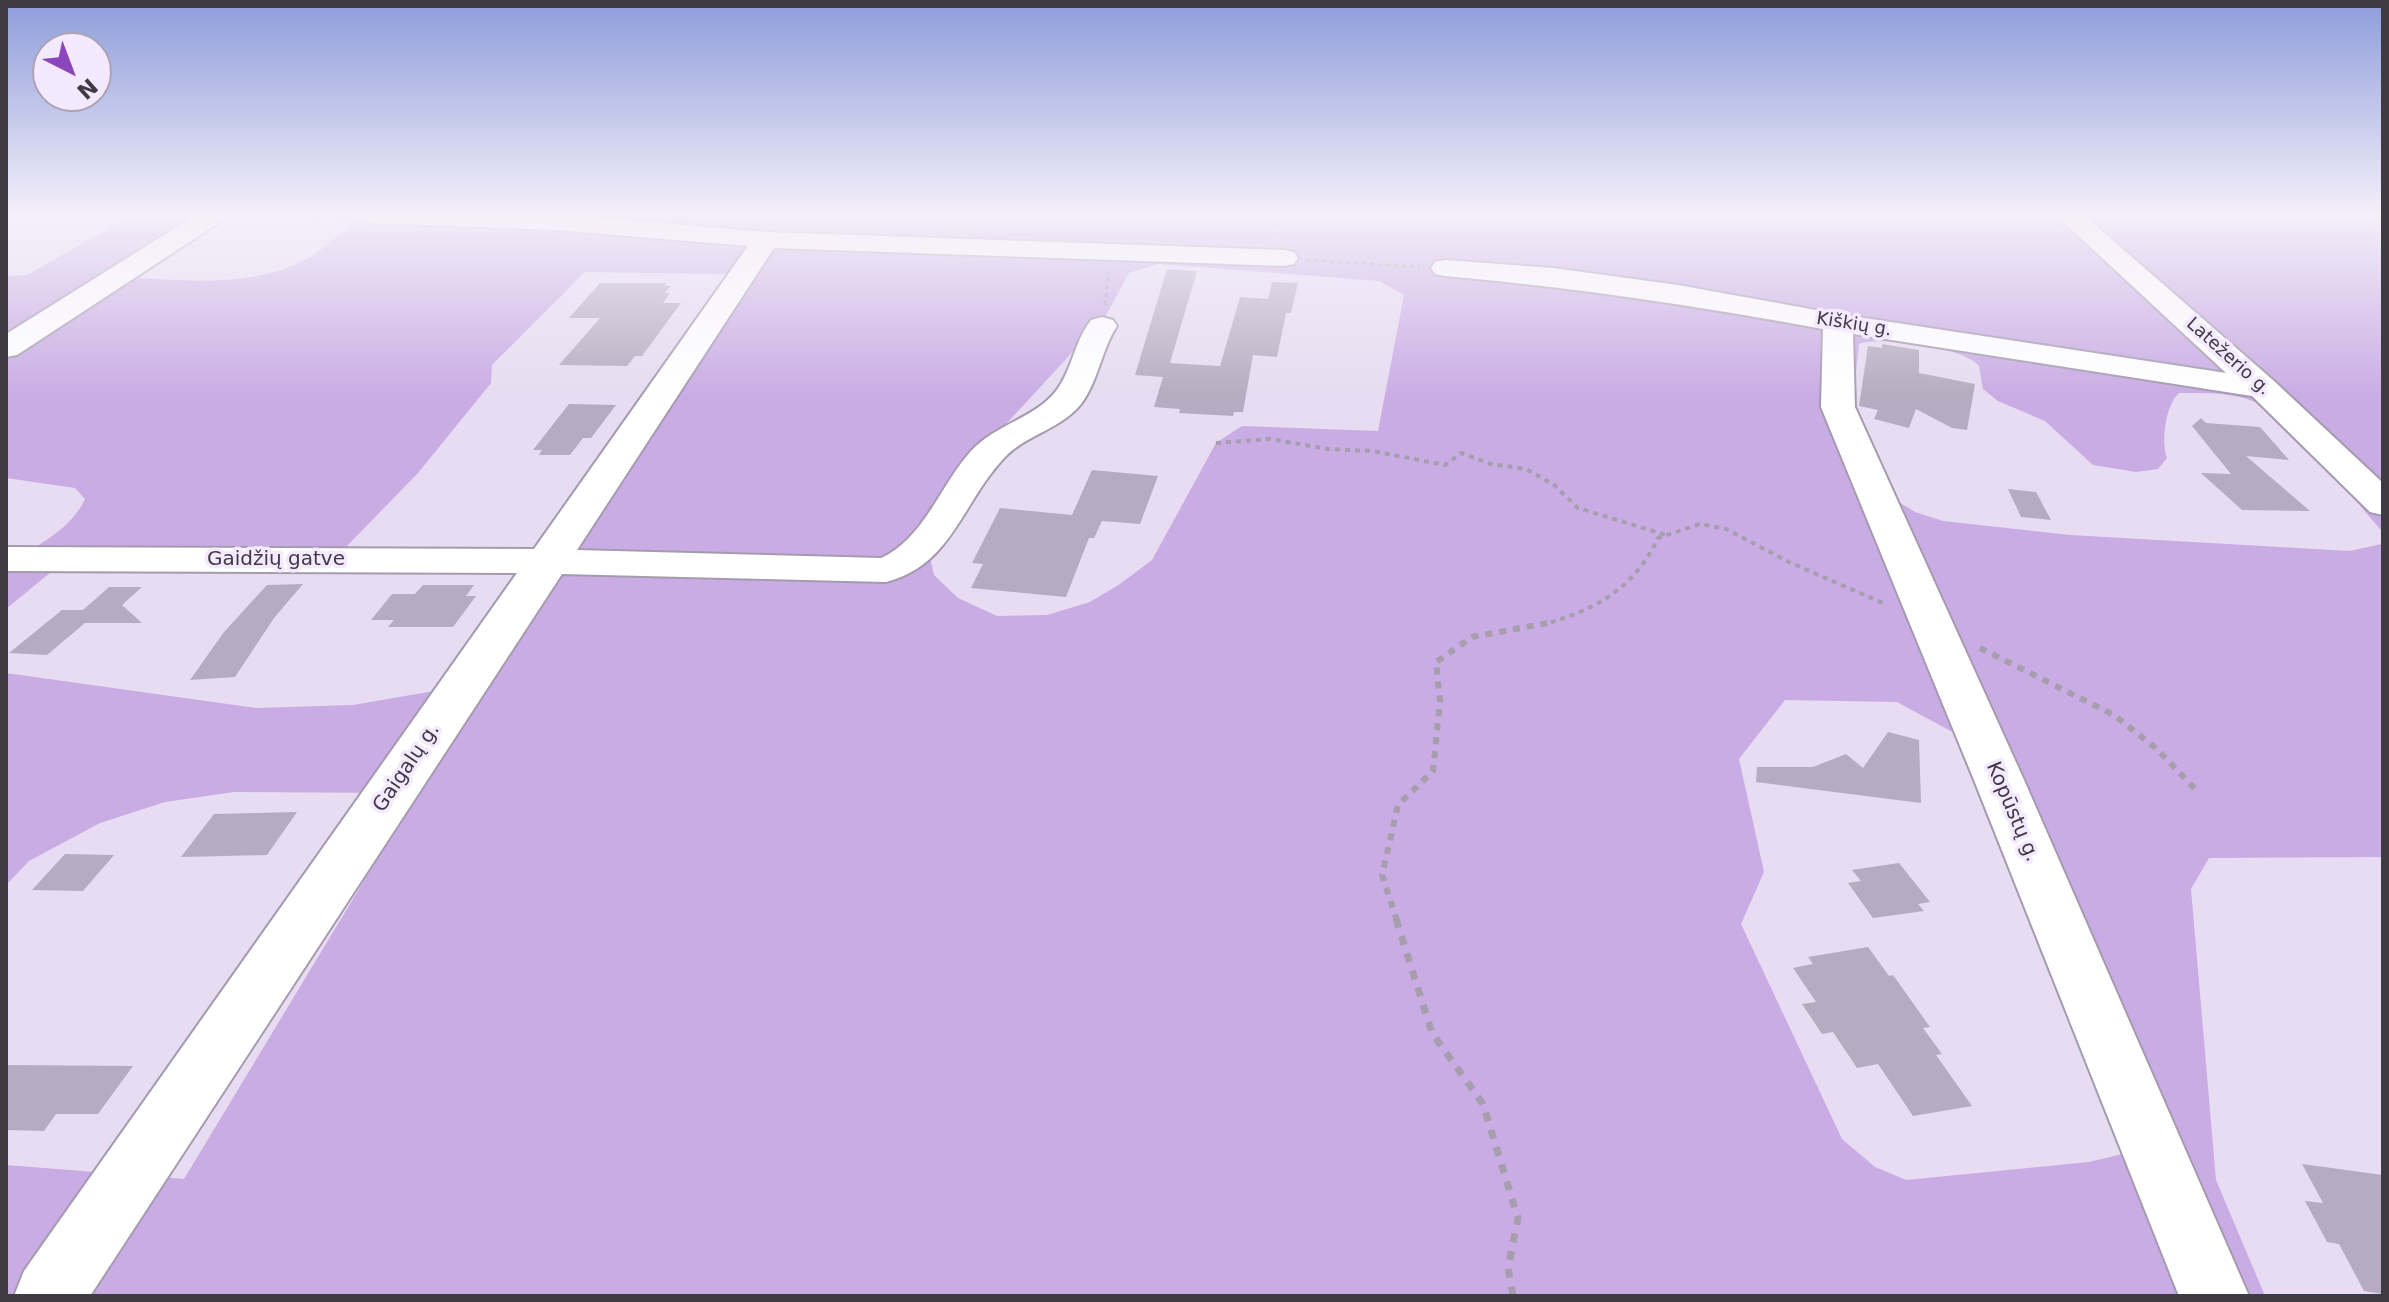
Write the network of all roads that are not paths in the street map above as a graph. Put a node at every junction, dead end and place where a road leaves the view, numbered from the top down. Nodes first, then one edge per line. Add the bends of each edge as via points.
1 (119, 276) edge
2 (741, 276) edge
3 (1538, 276) edge
4 (2137, 276) edge
5 (1838, 323) junction
6 (1102, 326) road end
7 (6, 348) edge
8 (2262, 388) junction
9 (2383, 504) edge
10 (6, 559) edge
11 (546, 561) junction
12 (49, 1296) edge
13 (2214, 1296) edge

1 - 7 street
2 - 11 street, Gaigalų g.
3 - 5 street, Kiškių g.
4 - 8 street, Latežerio g.
5 - 8 street, Kiškių g.
5 - 13 street, Kopūstų g. via 1838,407
6 - 11 street, Gaidžių gatve via 1067,400 1001,441 972,472 918,554 902,566 886,570
8 - 9 street, Latežerio g.
10 - 11 street, Gaidžių gatve
11 - 12 street, Gaigalų g.

